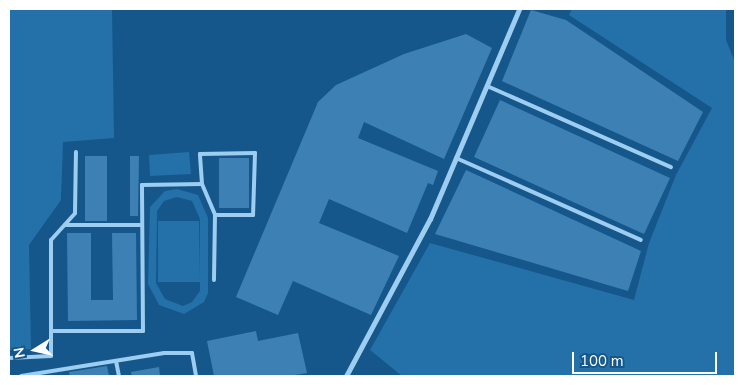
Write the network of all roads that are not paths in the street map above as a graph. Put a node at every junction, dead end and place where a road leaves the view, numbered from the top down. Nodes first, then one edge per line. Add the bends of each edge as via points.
1 (519, 9) edge
2 (488, 86) junction
3 (76, 152) dead end
4 (456, 158) junction
5 (671, 167) dead end
6 (202, 184) junction
7 (215, 215) junction
8 (65, 225) junction
9 (142, 225) junction
10 (640, 240) dead end
11 (214, 280) dead end
12 (51, 331) junction
13 (9, 358) edge
14 (116, 360) junction
15 (48, 374) edge
16 (21, 376) edge
17 (119, 376) edge
18 (196, 376) edge
19 (346, 376) edge

1 - 2 street
2 - 4 street
2 - 5 lane
3 - 8 lane via 75,213
4 - 10 lane
4 - 19 street via 430,219
6 - 7 lane
6 - 7 lane via 200,154 255,153 253,214
6 - 9 lane via 142,185
7 - 11 lane
8 - 9 lane
8 - 12 lane via 51,240
9 - 12 lane via 143,331
12 - 13 lane via 51,356
14 - 15 lane
14 - 17 lane
14 - 18 lane via 192,353
15 - 16 lane

